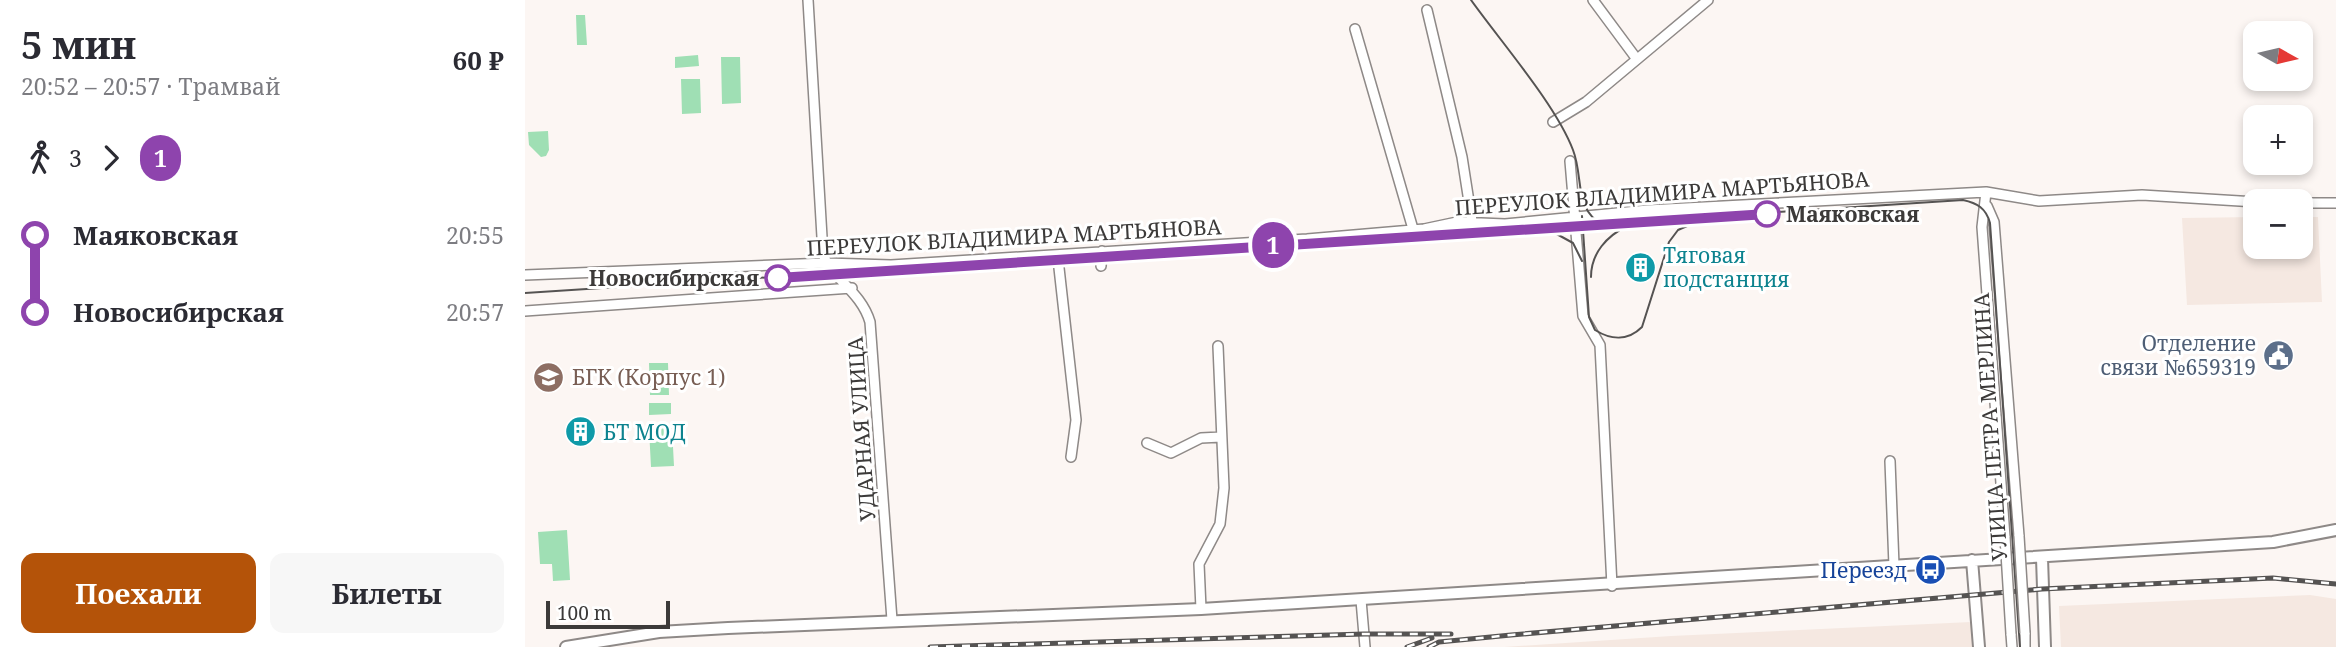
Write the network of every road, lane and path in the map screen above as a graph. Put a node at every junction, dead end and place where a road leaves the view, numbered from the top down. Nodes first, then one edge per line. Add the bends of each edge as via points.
1 (808, 0) edge
2 (1593, 0) edge
3 (1708, 0) edge
4 (1427, 10) dead end
5 (1355, 29) dead end
6 (1636, 58) junction
7 (1553, 122) dead end
8 (1570, 161) dead end
9 (1986, 192) junction
10 (2243, 201) edge
11 (2313, 203) edge
12 (2336, 203) edge
13 (1987, 206) junction
14 (1577, 218) junction
15 (1472, 221) junction
16 (1413, 229) junction
17 (1101, 251) junction
18 (826, 263) junction
19 (1101, 266) dead end
20 (1059, 268) dead end
21 (525, 275) edge
22 (852, 288) junction
23 (525, 311) edge
24 (1218, 346) dead end
25 (1221, 437) junction
26 (1147, 443) dead end
27 (1072, 457) dead end
28 (1889, 461) dead end
29 (2336, 530) edge
30 (2042, 558) junction
31 (1972, 560) junction
32 (1894, 566) junction
33 (1612, 586) junction
34 (1361, 600) junction
35 (1201, 609) junction
36 (892, 620) junction
37 (566, 647) edge
38 (1365, 647) edge
39 (1979, 647) edge
40 (2012, 647) edge
41 (2025, 647) edge
42 (2045, 647) edge

1 - 18 street
2 - 6 street
3 - 6 street
4 - 15 street
5 - 16 street
6 - 7 street via 1586,102
8 - 14 street
9 - 10 street, ПЕРЕУЛОК ВЛАДИМИРА МАРТЬЯНОВА via 2039,201 2142,195
9 - 13 street, УЛИЦА ПЕТРА МЕРЛИНА
9 - 14 street, ПЕРЕУЛОК ВЛАДИМИРА МАРТЬЯНОВА
11 - 12 street
13 - 40 street, УЛИЦА ПЕТРА МЕРЛИНА, bridge via 1982,226
13 - 41 street, УЛИЦА ПЕТРА МЕРЛИНА, bridge via 1994,222
14 - 15 street, ПЕРЕУЛОК ВЛАДИМИРА МАРТЬЯНОВА via 1504,224
14 - 33 street via 1584,321 1600,345
15 - 16 street, ПЕРЕУЛОК ВЛАДИМИРА МАРТЬЯНОВА
16 - 17 street, ПЕРЕУЛОК ВЛАДИМИРА МАРТЬЯНОВА
17 - 18 street, ПЕРЕУЛОК ВЛАДИМИРА МАРТЬЯНОВА via 891,265
17 - 19 street
18 - 21 street, ПЕРЕУЛОК ВЛАДИМИРА МАРТЬЯНОВА
18 - 22 street, УДАРНАЯ УЛИЦА
20 - 27 street via 1076,420
22 - 23 street
22 - 36 street, УДАРНАЯ УЛИЦА via 870,322
24 - 25 street
25 - 26 street via 1201,438 1171,453
25 - 35 street via 1222,518 1199,564
28 - 32 street
29 - 30 main road via 2273,542
30 - 31 main road
30 - 42 main road, УЛИЦА ПЕТРА МЕРЛИНА
31 - 32 main road
31 - 39 main road, УЛИЦА ПЕТРА МЕРЛИНА
32 - 33 main road
33 - 34 main road
34 - 35 main road
34 - 38 street
35 - 36 main road
36 - 37 main road via 659,632

